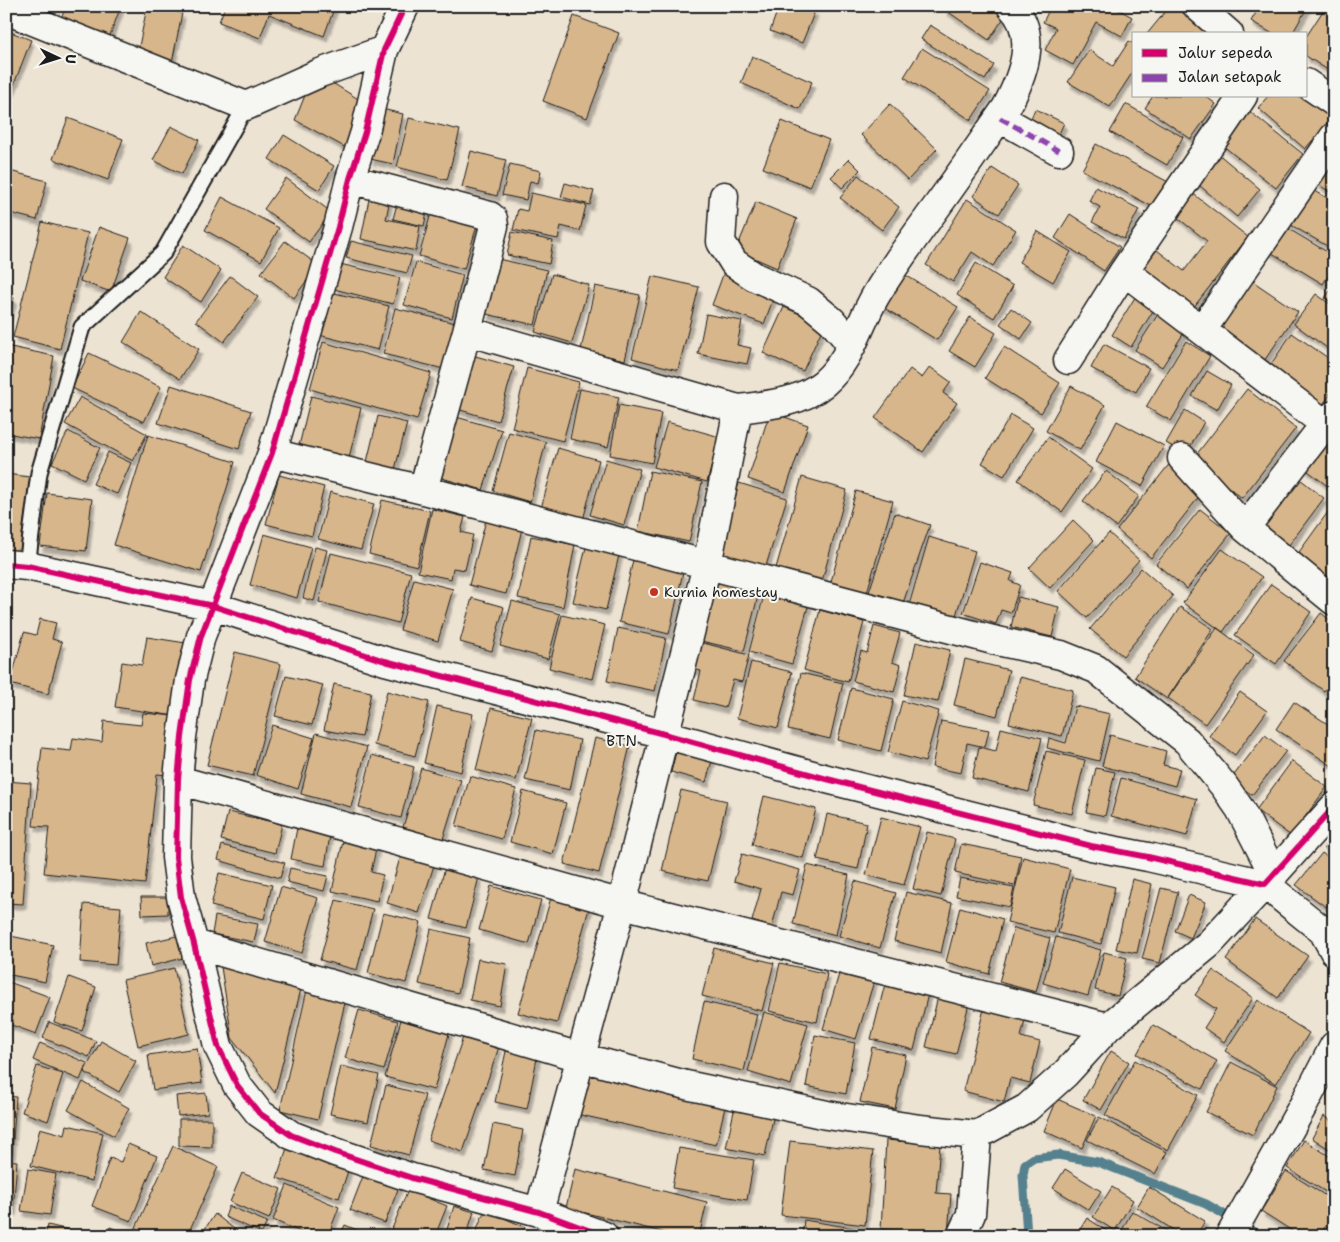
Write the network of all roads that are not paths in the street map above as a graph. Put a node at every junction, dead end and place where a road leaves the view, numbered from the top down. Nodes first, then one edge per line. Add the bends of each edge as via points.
1 (405, 6) edge
2 (1011, 6) edge
3 (1197, 6) edge
4 (6, 10) edge
5 (1226, 32) edge
6 (384, 50) junction
7 (1308, 84) edge
8 (1242, 98) edge
9 (1334, 102) edge
10 (246, 106) junction
11 (1000, 118) junction
12 (1334, 137) edge
13 (1059, 151) dead end
14 (350, 179) junction
15 (724, 196) dead end
16 (1124, 271) junction
17 (1202, 330) junction
18 (468, 331) junction
19 (852, 345) junction
20 (1068, 360) dead end
21 (738, 409) junction
22 (1329, 420) edge
23 (272, 453) junction
24 (1182, 458) dead end
25 (423, 490) junction
26 (1245, 528) junction
27 (707, 564) junction
28 (17, 565) edge
29 (1334, 601) edge
30 (213, 606) junction
31 (664, 734) junction
32 (178, 780) junction
33 (1334, 807) edge
34 (1269, 880) junction
35 (622, 904) junction
36 (194, 944) junction
37 (1334, 951) edge
38 (1108, 1027) junction
39 (1334, 1046) edge
40 (580, 1057) junction
41 (977, 1135) junction
42 (545, 1222) edge
43 (604, 1236) edge
44 (961, 1236) edge
45 (1230, 1236) edge

1 - 6 street
2 - 11 street via 1025,28 1025,59 1018,84
3 - 5 street
4 - 10 street
6 - 10 street via 320,73
6 - 14 street via 365,132
7 - 9 street
8 - 16 street
10 - 28 lane via 162,253 82,327 39,473
11 - 13 street
11 - 19 street via 889,274
12 - 17 street
14 - 18 street via 493,218 494,226
14 - 23 street
15 - 19 street via 722,242 734,263 755,277 808,301
16 - 17 street
16 - 20 street
17 - 22 street
18 - 21 street
18 - 25 street
19 - 21 street via 840,366 824,383 803,395 778,404
21 - 27 street
22 - 26 street
23 - 25 street
23 - 30 street
24 - 26 street
25 - 27 street
26 - 29 street
27 - 31 street
27 - 34 street via 992,640 1061,655 1096,669 1187,741 1224,786 1240,809
28 - 30 street
30 - 31 street via 384,661
30 - 32 street via 201,636 190,680
31 - 34 street via 1034,832
31 - 35 street
32 - 35 street
32 - 36 street via 177,865 181,897
33 - 34 street
34 - 37 street via 1323,931
34 - 38 street via 1209,944
35 - 38 street
35 - 40 street
36 - 40 street
36 - 42 street via 218,1046 236,1085 259,1113 291,1135 334,1152
38 - 41 street via 1065,1074 1027,1108
39 - 45 street
40 - 41 street via 686,1085 827,1115
40 - 42 street
41 - 44 street via 971,1214
42 - 43 street

